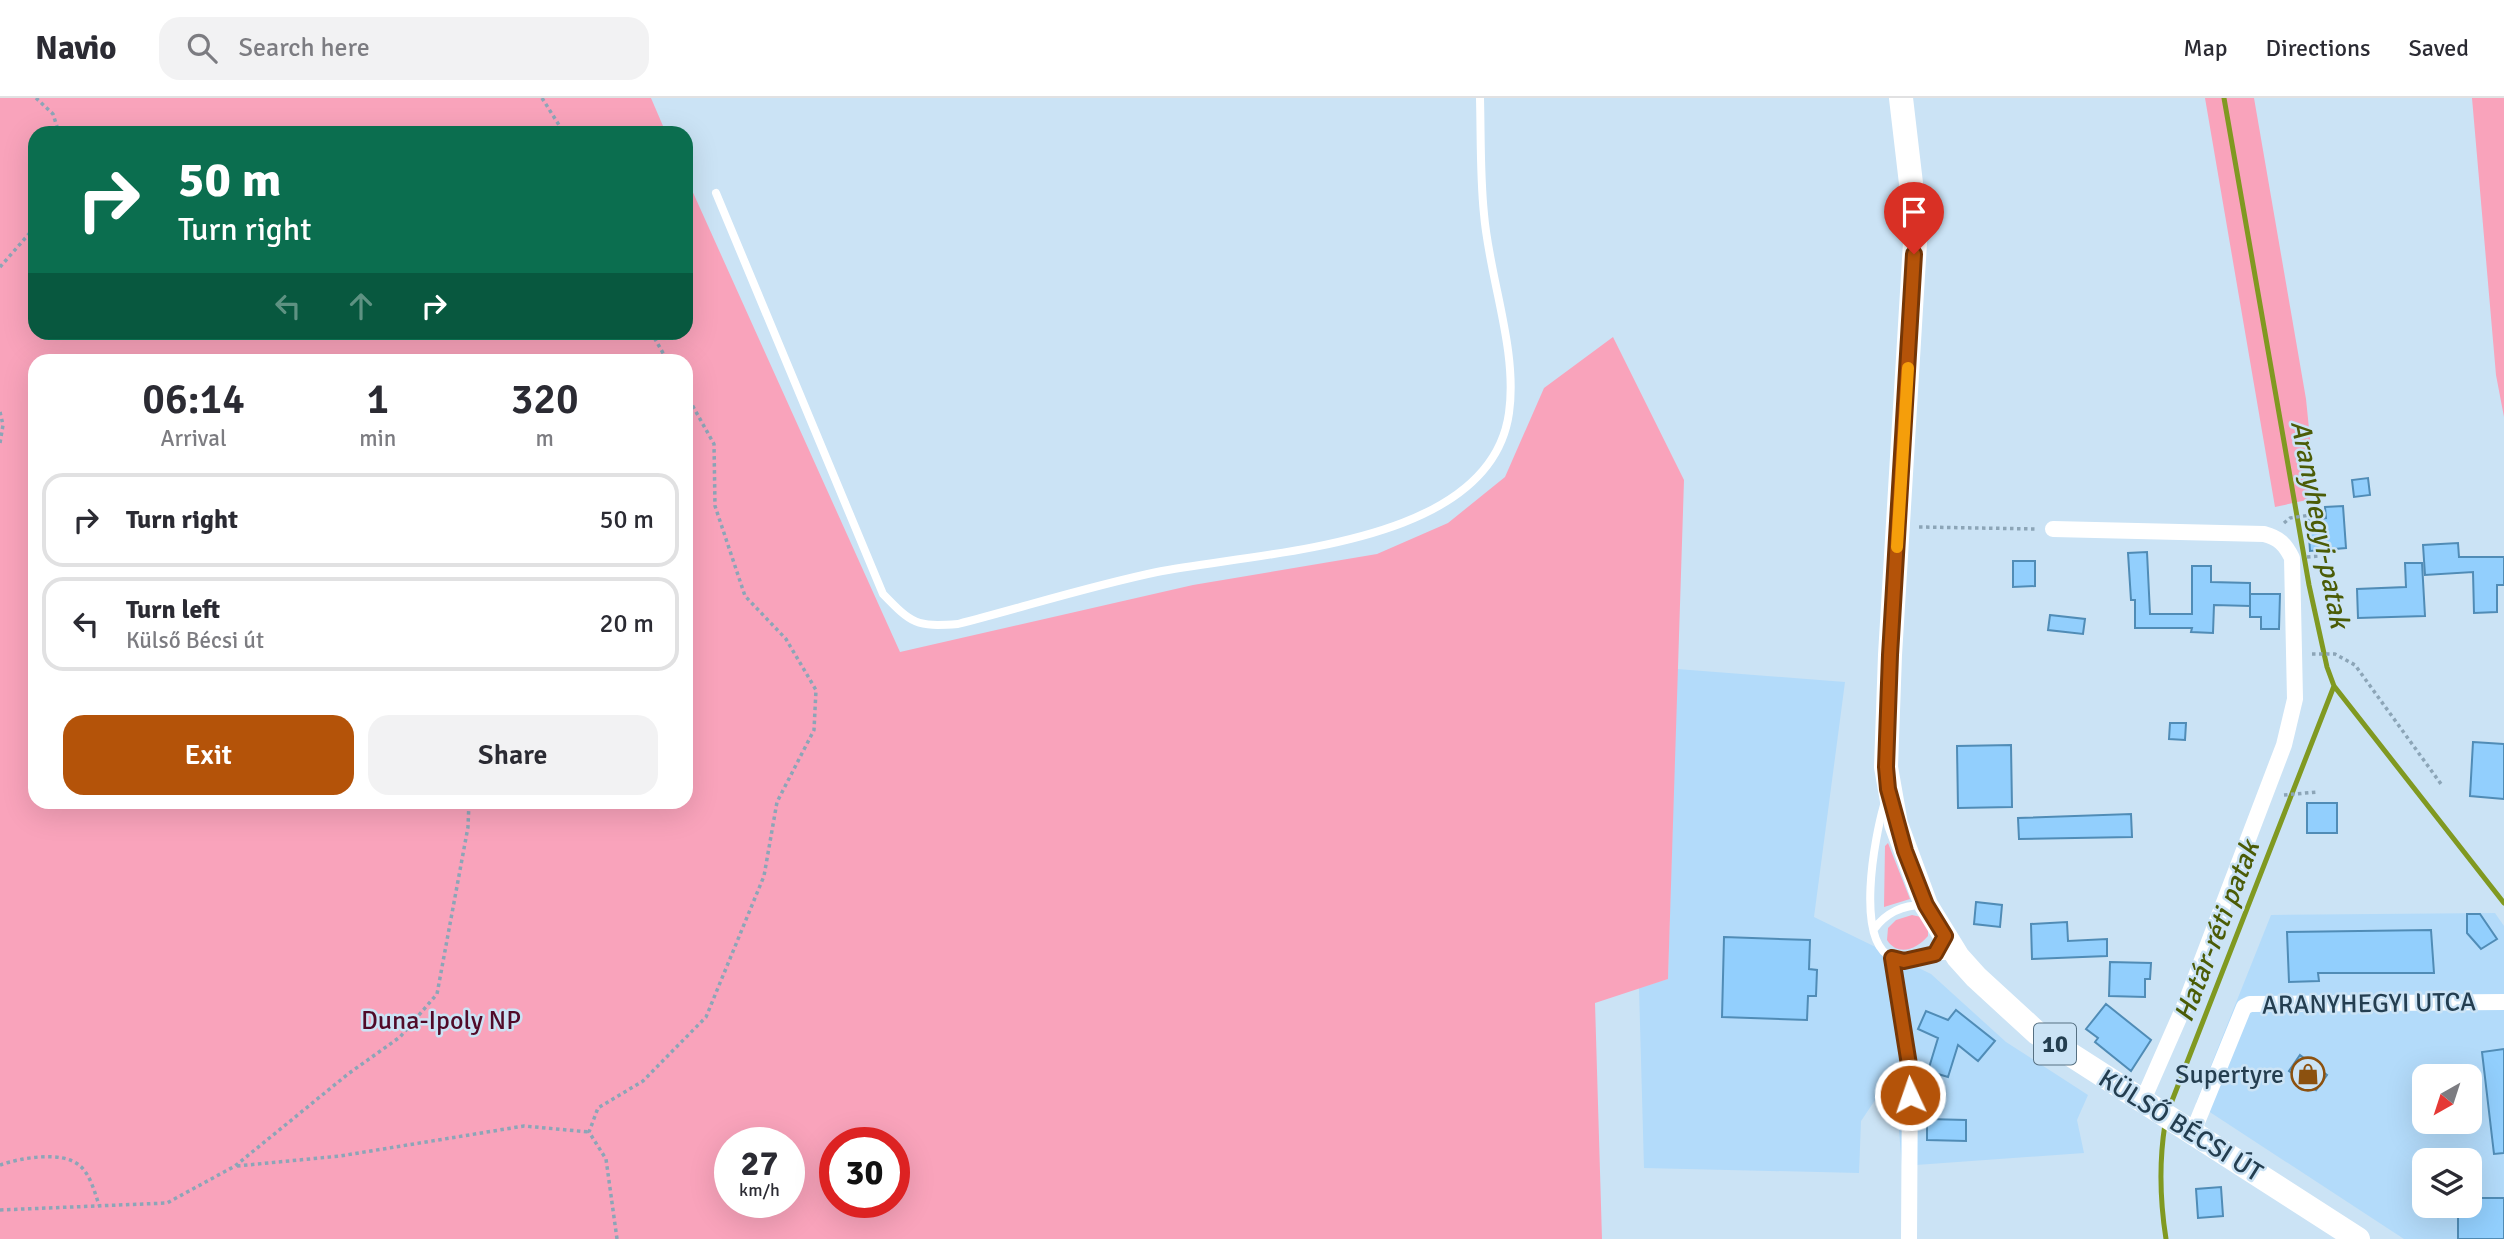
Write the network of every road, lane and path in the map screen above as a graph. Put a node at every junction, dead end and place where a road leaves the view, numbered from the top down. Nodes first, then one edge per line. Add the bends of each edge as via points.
1 (36, 98) edge
2 (542, 98) edge
3 (1480, 98) edge
4 (1901, 98) edge
5 (57, 126) edge
6 (560, 126) edge
7 (716, 193) dead end
8 (28, 235) edge
9 (0, 267) edge
10 (693, 406) edge
11 (0, 412) edge
12 (0, 443) edge
13 (2311, 514) dead end
14 (2290, 517) dead end
15 (1899, 527) junction
16 (2053, 529) joint
17 (2319, 556) dead end
18 (2310, 557) dead end
19 (2313, 654) dead end
20 (2441, 784) dead end
21 (1888, 789) junction
22 (2317, 792) dead end
23 (2280, 795) dead end
24 (469, 809) edge
25 (1926, 905) junction
26 (1874, 929) junction
27 (1946, 949) junction
28 (1892, 958) junction
29 (2504, 1002) edge
30 (2143, 1100) junction
31 (589, 1132) junction
32 (2193, 1132) junction
33 (0, 1165) edge
34 (235, 1166) junction
35 (99, 1205) junction
36 (0, 1210) edge
37 (617, 1239) edge
38 (1909, 1239) edge
39 (2358, 1239) edge

1 - 5 path via 53,114
2 - 6 path
3 - 7 lane via 1484,215 1508,366 1509,413 1498,449 1474,481 1433,510 1368,537 1157,573 958,624 929,626 907,619 883,594
4 - 15 main road, 10 via 1916,226
8 - 9 path
10 - 31 path via 714,444 715,506 745,596 786,639 816,690 814,730 777,802 764,876 706,1017 643,1081 598,1108
11 - 12 path
13 - 14 path
15 - 16 path
15 - 21 main road, 10 via 1890,655
16 - 30 street via 2264,534 2277,537 2292,558 2295,699 2284,745 2186,1002
17 - 18 path
19 - 20 path via 2335,654 2355,665
21 - 25 main road, KÜLSŐ BÉCSI ÚT / 10
21 - 26 lane via 1872,865
22 - 23 path
24 - 34 path via 437,994 400,1037
25 - 26 lane via 1897,910
25 - 27 main road, KÜLSŐ BÉCSI ÚT / 10
26 - 28 lane via 1882,950
27 - 28 lane via 1904,961
27 - 30 main road, KÜLSŐ BÉCSI ÚT / 10 via 2037,1033
28 - 38 street via 1910,1071
29 - 32 street, ARANYHEGYI UTCA via 2250,1004 2244,1007
30 - 32 main road, KÜLSŐ BÉCSI ÚT / 10
31 - 34 path via 524,1126 340,1156
31 - 37 path via 606,1159
32 - 39 main road, KÜLSŐ BÉCSI ÚT / 10
33 - 35 path via 14,1160 73,1161 83,1168
34 - 35 path via 167,1203
35 - 36 path

